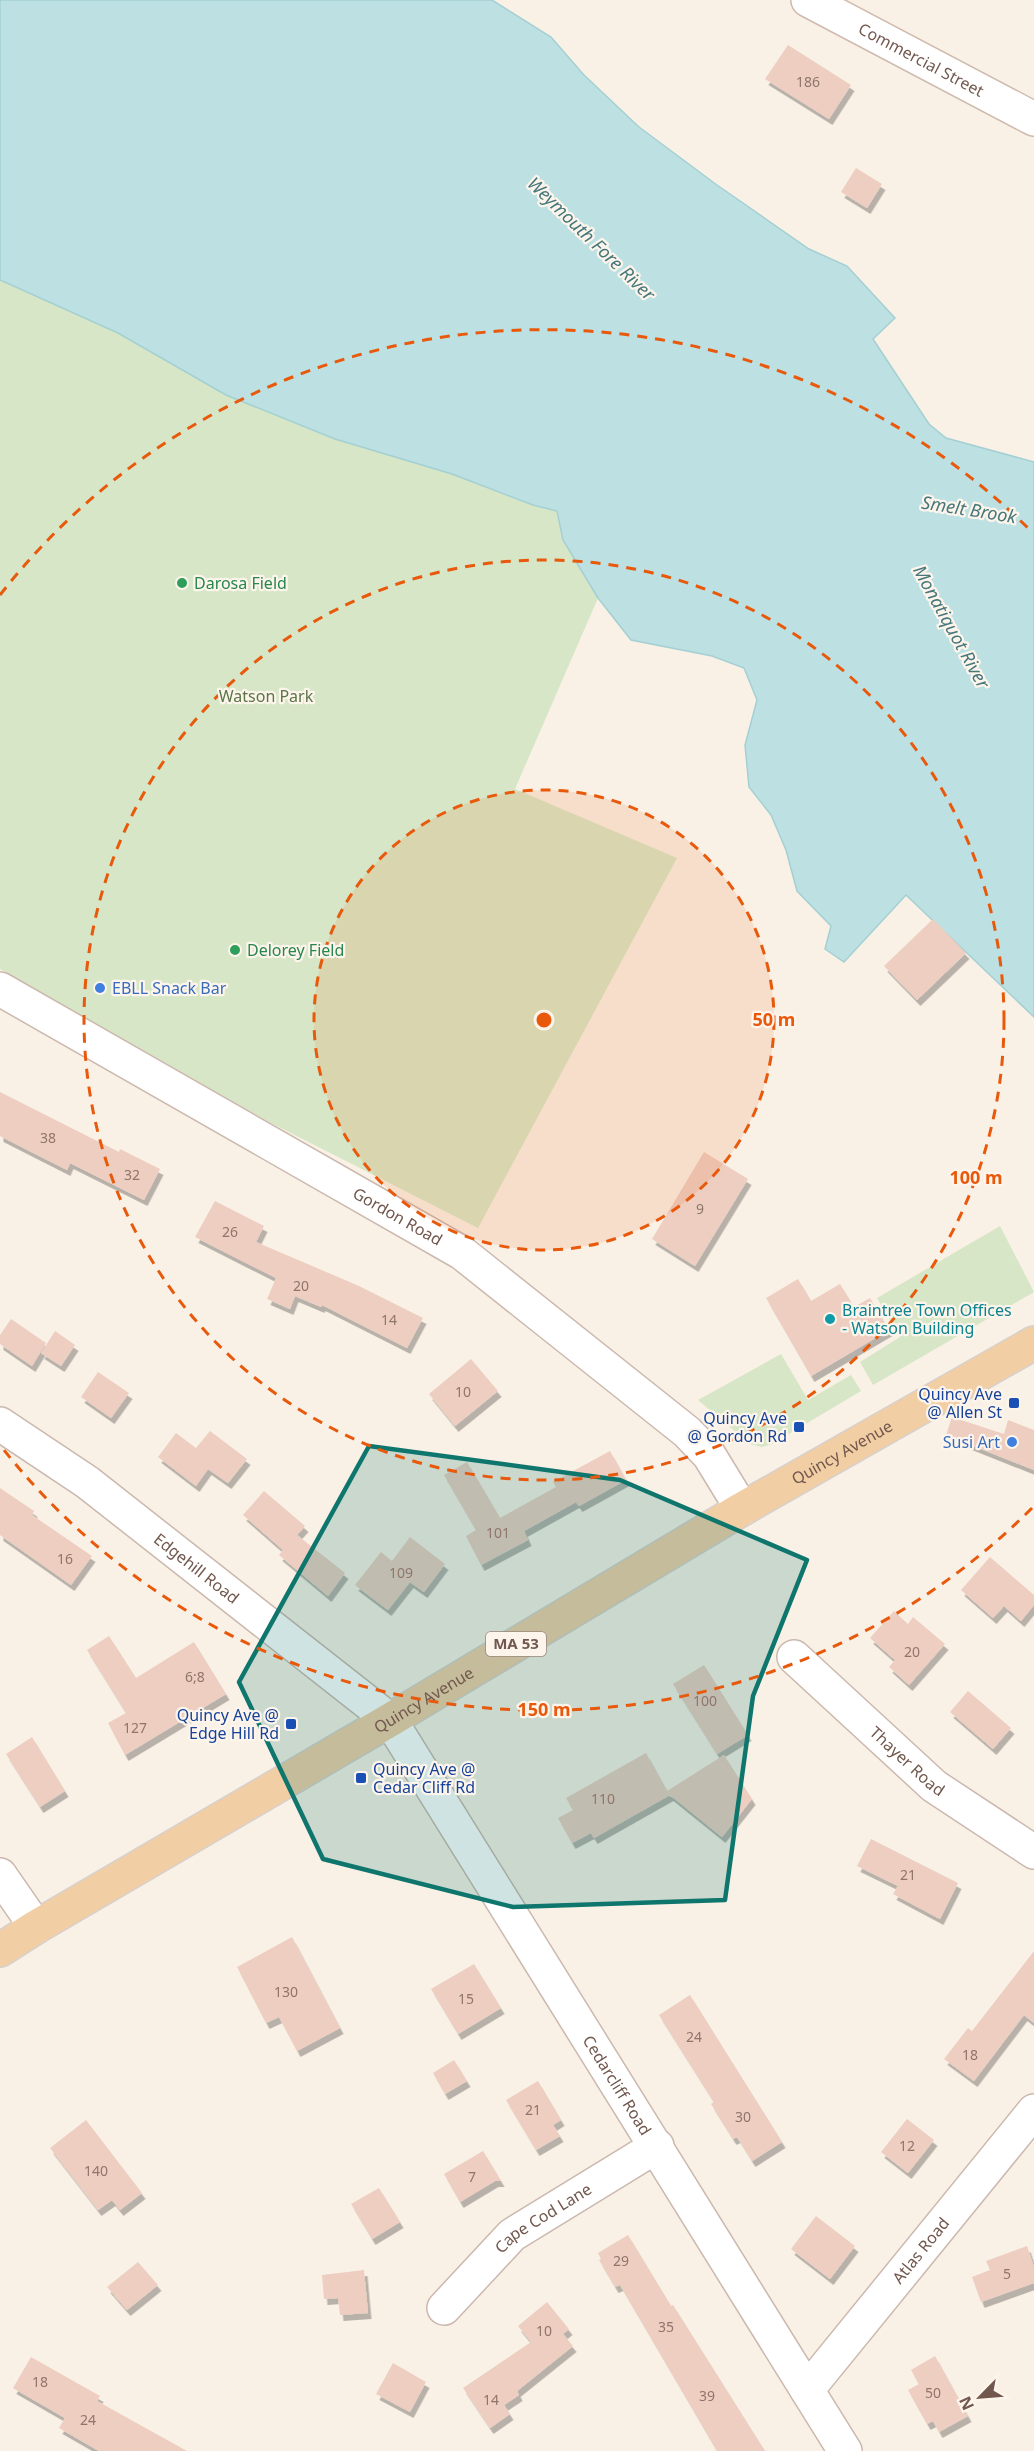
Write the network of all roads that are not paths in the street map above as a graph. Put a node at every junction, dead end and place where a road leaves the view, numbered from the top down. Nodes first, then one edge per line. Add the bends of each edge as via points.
1 (807, 0) edge
2 (1034, 119) edge
3 (0, 989) edge
4 (1034, 1343) edge
5 (0, 1424) edge
6 (742, 1509) junction
7 (794, 1657) dead end
8 (390, 1720) junction
9 (1034, 1852) edge
10 (0, 1875) edge
11 (36, 1927) junction
12 (0, 1950) edge
13 (1034, 2111) edge
14 (657, 2146) junction
15 (444, 2308) dead end
16 (807, 2390) junction
17 (845, 2451) edge

1 - 2 street, Commercial Street
3 - 6 street, Gordon Road via 462,1253 687,1432 709,1455
4 - 6 main road, Quincy Avenue / MA 53
5 - 8 street, Edgehill Road via 87,1482
6 - 8 main road, Quincy Avenue / MA 53
7 - 9 street, Thayer Road via 934,1786
8 - 11 main road, Quincy Avenue / MA 53
8 - 14 street, Cedarcliff Road
10 - 11 street
11 - 12 main road, Quincy Avenue / MA 53
13 - 16 street, Atlas Road
14 - 15 street, Cape Cod Lane via 512,2235
14 - 16 street, Cedarcliff Road
16 - 17 street, Cedarcliff Road

